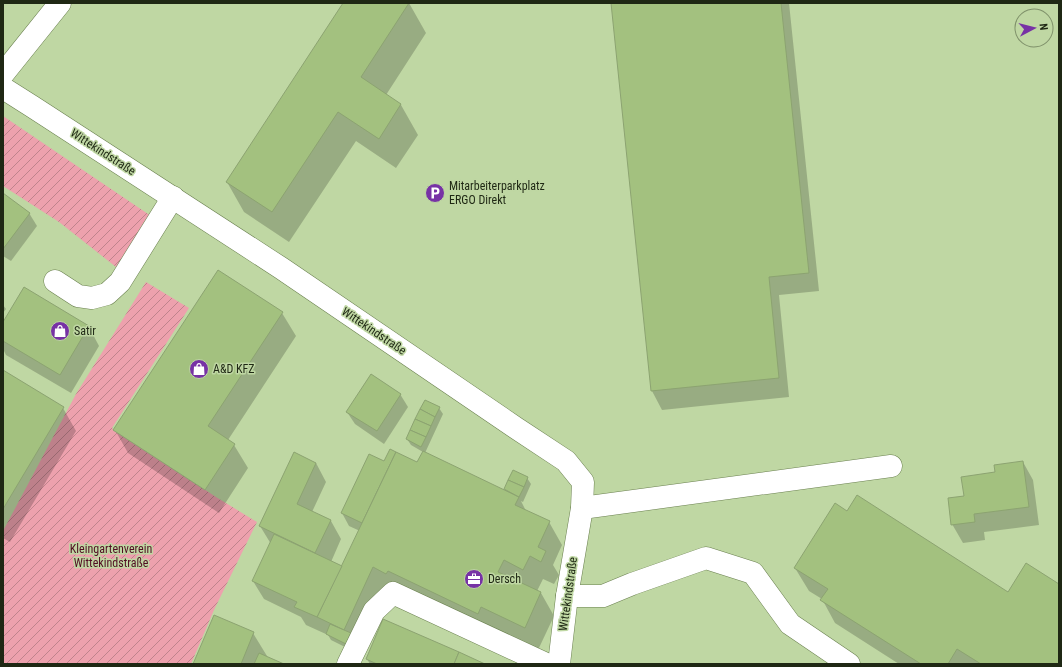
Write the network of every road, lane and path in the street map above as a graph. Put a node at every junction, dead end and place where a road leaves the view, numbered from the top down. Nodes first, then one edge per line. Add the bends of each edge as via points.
1 (60, 3) edge
2 (3, 74) edge
3 (3, 88) edge
4 (173, 197) junction
5 (55, 281) dead end
6 (891, 466) dead end
7 (582, 508) junction
8 (567, 596) junction
9 (348, 664) edge
10 (546, 664) edge
11 (559, 664) edge
12 (849, 664) edge

1 - 2 street
3 - 4 street, Wittekindstraße
4 - 5 street via 120,282 106,294 92,298 78,296
4 - 7 street, Wittekindstraße via 566,461 583,482
6 - 7 street
7 - 8 street, Wittekindstraße
8 - 11 street, Wittekindstraße
8 - 12 street via 604,596 706,558 753,573 790,624
9 - 10 street via 374,611 393,594

